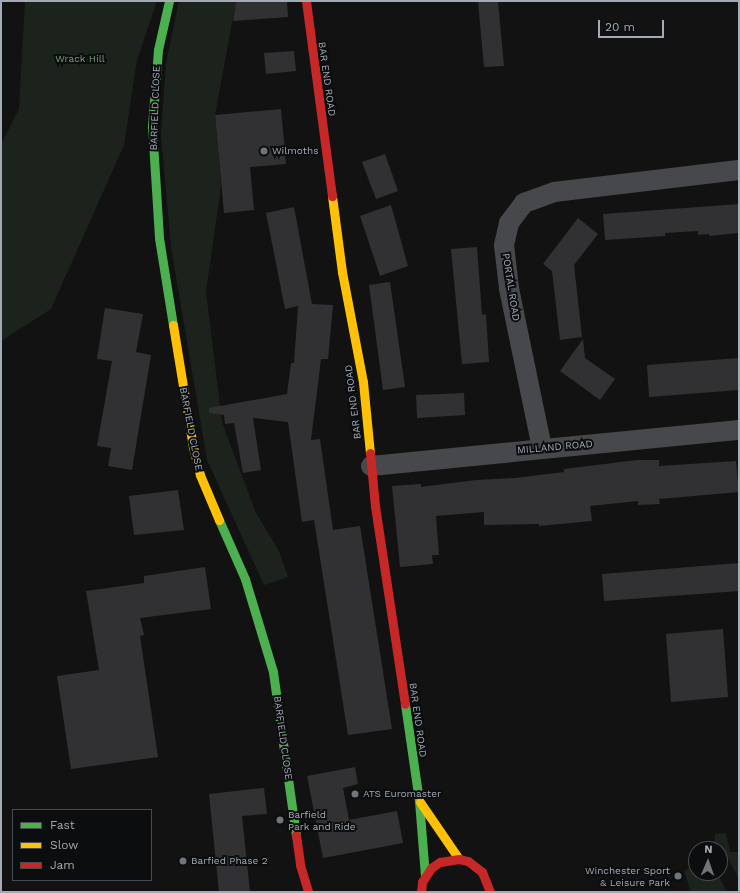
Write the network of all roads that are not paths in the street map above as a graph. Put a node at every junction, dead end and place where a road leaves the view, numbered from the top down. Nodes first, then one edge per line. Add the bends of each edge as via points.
1 (169, 1) edge
2 (306, 1) edge
3 (739, 170) edge
4 (739, 430) edge
5 (542, 448) junction
6 (371, 466) junction
7 (419, 801) junction
8 (459, 858) junction
9 (421, 887) edge
10 (308, 892) edge
11 (490, 892) edge

1 - 10 main road, BARFIELD CLOSE via 158,50 152,126 160,246 198,468 245,579 273,672 300,865
2 - 6 main road, BAR END ROAD via 342,272 362,375
3 - 5 street, PORTAL ROAD via 554,192 524,204 509,223 504,245 509,288
4 - 5 street, MILLAND ROAD
5 - 6 street, MILLAND ROAD
6 - 7 main road, BAR END ROAD
7 - 8 main road, BAR END ROAD
7 - 9 main road, BAR END ROAD
8 - 9 main road via 440,862
8 - 11 main road via 468,861 482,872

